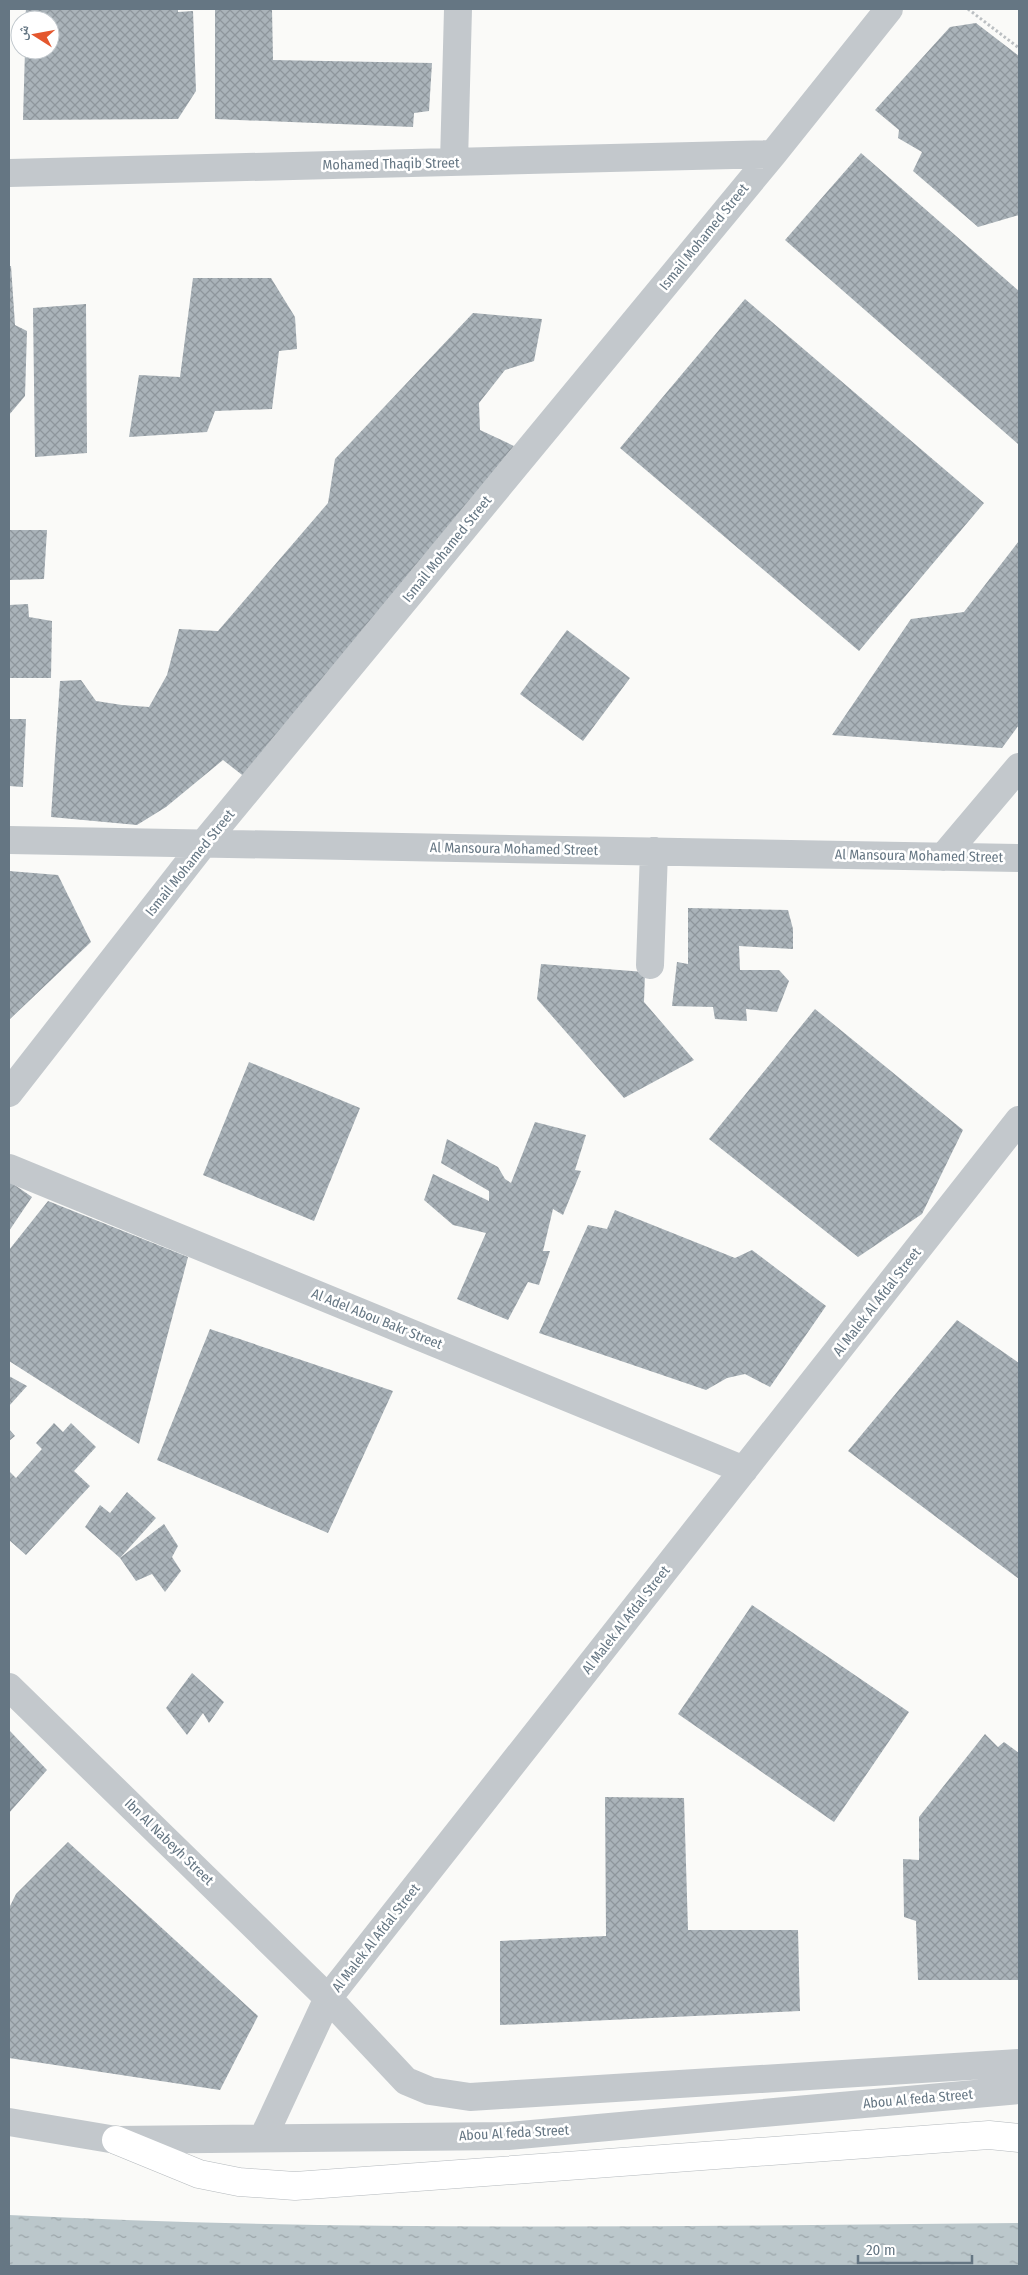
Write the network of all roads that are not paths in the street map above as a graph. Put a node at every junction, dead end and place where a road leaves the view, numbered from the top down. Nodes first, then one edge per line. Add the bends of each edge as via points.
1 (458, 9) edge
2 (889, 9) edge
3 (772, 154) junction
4 (454, 162) junction
5 (9, 173) edge
6 (1019, 767) edge
7 (9, 840) edge
8 (204, 843) junction
9 (654, 851) junction
10 (943, 857) junction
11 (1019, 858) edge
12 (650, 965) dead end
13 (9, 1093) edge
14 (1019, 1120) edge
15 (9, 1168) edge
16 (744, 1470) junction
17 (9, 1686) edge
18 (328, 1998) junction
19 (1019, 2062) edge
20 (1019, 2090) edge
21 (9, 2122) edge
22 (263, 2138) junction
23 (1019, 2138) edge
24 (116, 2140) junction

1 - 4 street
2 - 3 street, Ismail Mohamed Street
3 - 4 street, Mohamed Thaqib Street
3 - 8 street, Ismail Mohamed Street
4 - 5 street, Mohamed Thaqib Street
6 - 10 street
7 - 8 street, Al Mansoura Mohamed Street
8 - 9 street, Al Mansoura Mohamed Street
8 - 13 street, Ismail Mohamed Street
9 - 10 street, Al Mansoura Mohamed Street
9 - 12 street
10 - 11 street, Al Mansoura Mohamed Street
14 - 16 street, Al Malek Al Afdal Street
15 - 16 street, Al Adel Abou Bakr Street
16 - 18 street, Al Malek Al Afdal Street
17 - 18 street, Ibn Al Nabeyh Street
18 - 19 street, Abou Al feda Street via 406,2081 430,2091 470,2098
18 - 22 street, Al Malek Al Afdal Street
20 - 22 street, Abou Al feda Street via 508,2136
21 - 24 street, Abou Al feda Street
22 - 24 street, Abou Al feda Street
23 - 24 highway via 989,2135 295,2186 240,2182 199,2174

